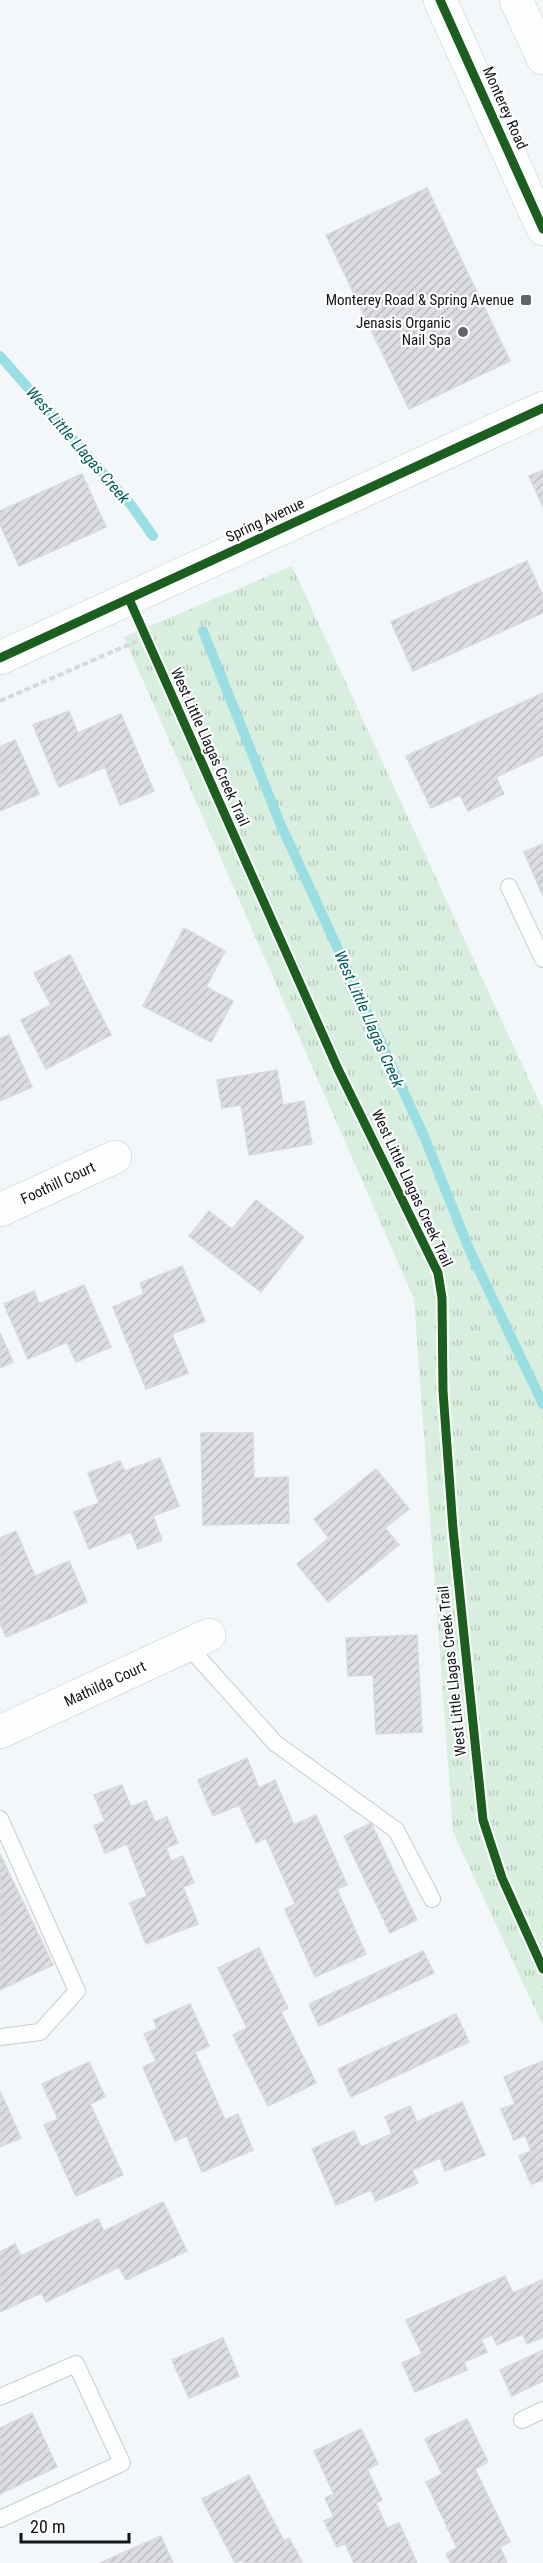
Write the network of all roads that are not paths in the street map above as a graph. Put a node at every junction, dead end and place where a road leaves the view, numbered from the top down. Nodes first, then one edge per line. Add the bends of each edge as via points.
1 (440, 0) edge
2 (516, 0) edge
3 (543, 58) edge
4 (543, 229) edge
5 (543, 408) edge
6 (0, 658) edge
7 (509, 887) dead end
8 (543, 959) edge
9 (115, 1156) dead end
10 (0, 1210) edge
11 (199, 1641) joint
12 (0, 1732) edge
13 (0, 1819) edge
14 (432, 1899) dead end
15 (0, 2037) edge
16 (0, 2397) edge
17 (543, 2410) edge
18 (522, 2420) dead end
19 (0, 2519) edge

1 - 4 street, Monterey Road
2 - 3 street
5 - 6 street, Spring Avenue
7 - 8 lane
9 - 10 street, Foothill Court
11 - 12 street, Mathilda Court
11 - 14 lane via 275,1743 396,1830
13 - 15 lane via 77,1991 40,2032
16 - 19 lane via 76,2364 122,2463
17 - 18 lane

